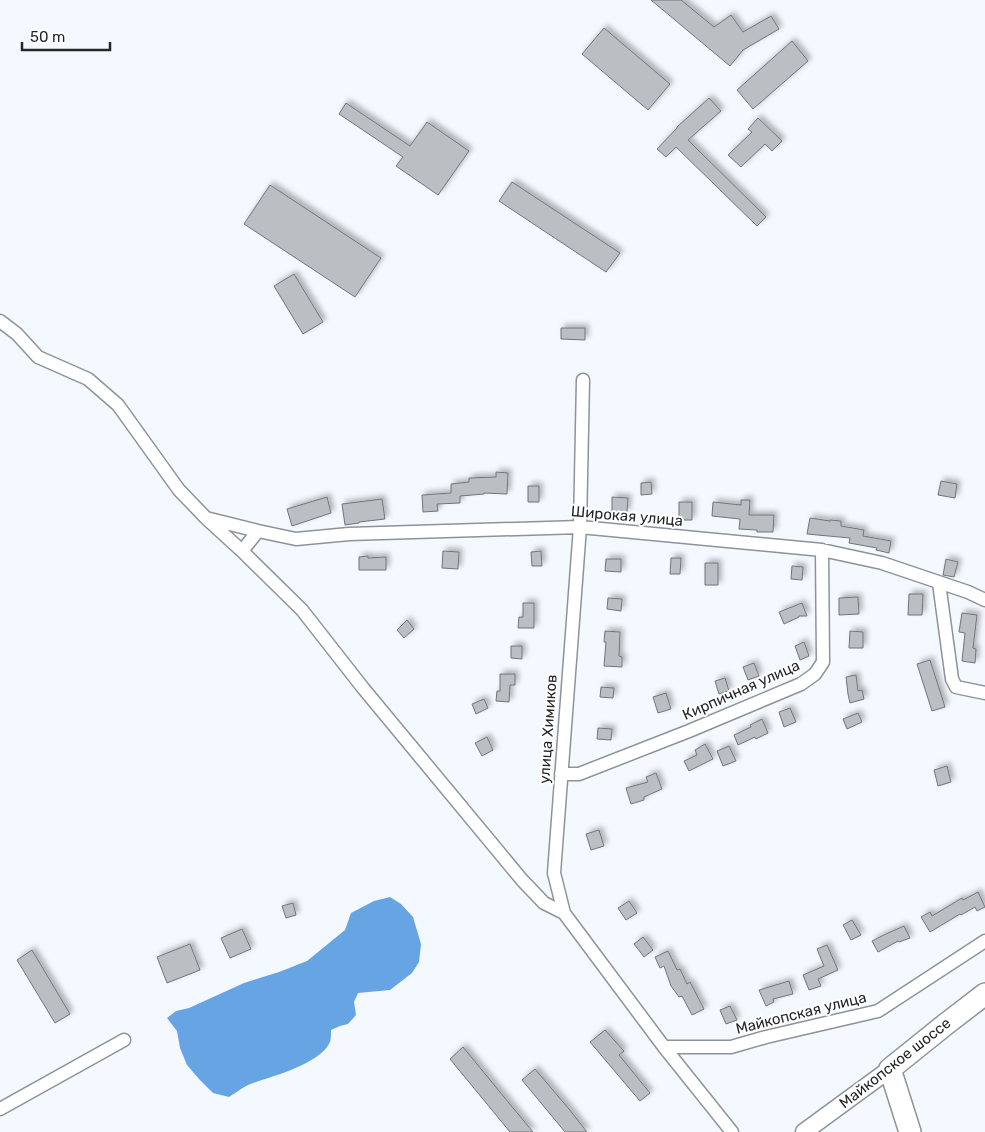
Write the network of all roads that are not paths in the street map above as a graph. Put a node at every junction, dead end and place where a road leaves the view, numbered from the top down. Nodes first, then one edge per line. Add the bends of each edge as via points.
1 (0, 321) edge
2 (583, 380) dead end
3 (206, 518) junction
4 (580, 527) junction
5 (258, 531) junction
6 (822, 550) junction
7 (242, 551) junction
8 (940, 584) junction
9 (985, 600) edge
10 (985, 693) edge
11 (560, 774) junction
12 (564, 913) junction
13 (985, 940) edge
14 (985, 994) edge
15 (124, 1040) dead end
16 (664, 1047) junction
17 (890, 1070) junction
18 (0, 1109) edge
19 (732, 1132) edge
20 (804, 1132) edge
21 (910, 1132) edge

1 - 3 street via 38,357 88,378 118,405 179,490
2 - 4 street, улица Химиков
3 - 5 street, Широкая улица
3 - 7 street
4 - 5 street, Широкая улица via 349,534 296,539
4 - 6 street, Широкая улица
4 - 11 street, улица Химиков
5 - 7 street
6 - 8 street, Широкая улица via 882,563
6 - 11 street, Кирпичная улица via 823,662 815,674 801,684 689,731 579,774
7 - 12 street via 302,610 362,688 522,880 544,903
8 - 9 street, Широкая улица
8 - 10 street via 952,679 956,687
11 - 12 street, улица Химиков via 554,873
12 - 16 street, улица Химиков
13 - 16 street, Майкопская улица via 878,1011 731,1047
14 - 17 main road, Майкопское шоссе
15 - 18 street
16 - 19 street, улица Химиков
17 - 20 street, Майкопское шоссе
17 - 21 main road

